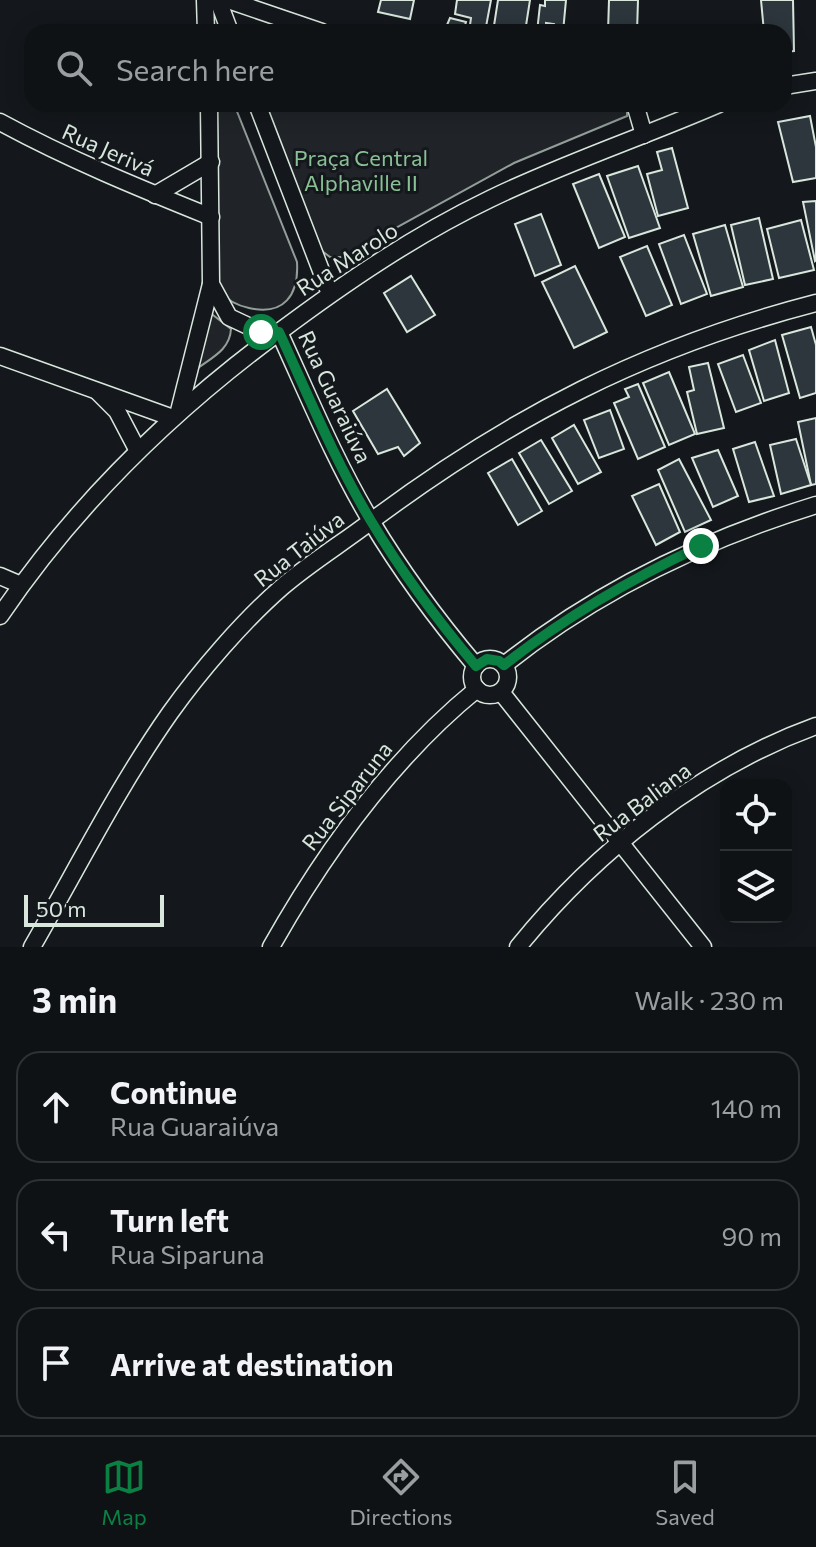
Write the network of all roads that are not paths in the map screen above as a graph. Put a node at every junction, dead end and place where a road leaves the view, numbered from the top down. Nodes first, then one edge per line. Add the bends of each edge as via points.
1 (205, 0) edge
2 (218, 0) edge
3 (228, 0) edge
4 (206, 24) edge
5 (227, 24) edge
6 (298, 24) edge
7 (816, 81) edge
8 (792, 85) edge
9 (209, 112) edge
10 (260, 112) edge
11 (637, 112) edge
12 (700, 112) edge
13 (0, 122) edge
14 (644, 135) junction
15 (211, 162) junction
16 (155, 195) junction
17 (211, 217) junction
18 (211, 284) junction
19 (330, 294) junction
20 (816, 303) edge
21 (279, 332) junction
22 (0, 356) edge
23 (97, 391) junction
24 (176, 415) junction
25 (138, 451) junction
26 (816, 505) edge
27 (371, 521) junction
28 (0, 576) edge
29 (21, 585) junction
30 (0, 616) edge
31 (504, 665) junction
32 (476, 666) junction
33 (477, 689) junction
34 (501, 692) junction
35 (816, 726) edge
36 (620, 842) junction
37 (32, 947) edge
38 (271, 947) edge
39 (518, 947) edge
40 (703, 947) edge

1 - 4 street
2 - 5 street
3 - 6 street
7 - 8 street
9 - 15 street
10 - 19 street
11 - 14 street
12 - 14 street, Rua Marolo
13 - 16 street, Rua Jerivá
14 - 19 street, Rua Marolo via 488,200
15 - 16 street, Rua Jerivá
15 - 17 street
16 - 17 street, Rua Jerivá
17 - 18 street
18 - 21 street, Rua Guaraiúva via 229,317 261,332
18 - 24 street
19 - 21 street, Rua Marolo
20 - 27 street, Rua Taiúva via 654,354 578,389 506,429
21 - 24 street, Rua Marolo
21 - 27 street, Rua Guaraiúva
22 - 23 street
23 - 24 street
23 - 25 street via 117,411
24 - 25 street, Rua Marolo
25 - 29 street, Rua Marolo
26 - 31 street via 701,546 637,576
27 - 32 street, Rua Guaraiúva
27 - 37 street, Rua Taiúva via 283,586 242,626 171,713
28 - 29 street
29 - 30 street, Rua Marolo
31 - 32 street via 487,659
31 - 34 street via 508,676
32 - 33 street
33 - 34 street
33 - 38 street, Rua Siparuna via 414,748 364,806 302,892
34 - 36 street
35 - 36 street, Rua Baliana via 677,798
36 - 39 street, Rua Baliana
36 - 40 street

